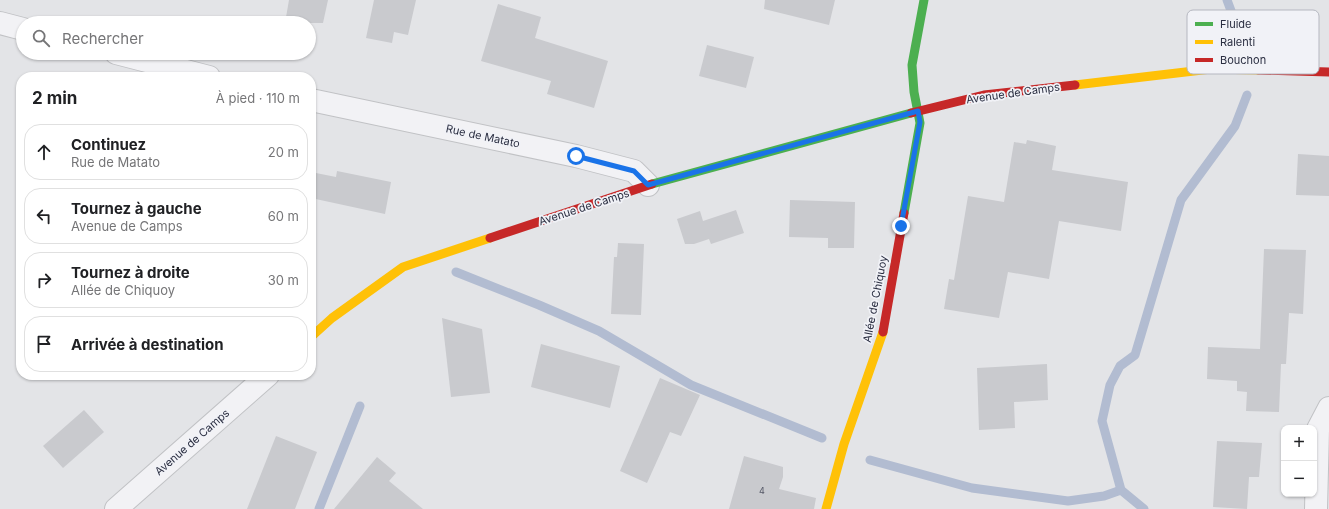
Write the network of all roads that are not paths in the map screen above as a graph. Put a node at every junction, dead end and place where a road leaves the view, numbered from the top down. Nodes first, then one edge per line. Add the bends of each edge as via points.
1 (924, 0) edge
2 (0, 23) edge
3 (16, 27) edge
4 (143, 60) edge
5 (190, 72) edge
6 (1187, 72) edge
7 (1319, 72) edge
8 (1329, 72) edge
9 (316, 101) edge
10 (918, 111) junction
11 (648, 185) junction
12 (316, 332) edge
13 (262, 380) edge
14 (1329, 408) edge
15 (116, 509) edge
16 (826, 509) edge
17 (1316, 509) edge

1 - 10 street, Allée de Chiquoy via 912,65
2 - 3 street
4 - 5 street
6 - 10 street, Avenue de Camps via 984,95
7 - 8 street, Avenue de Camps
9 - 11 street, Rue de Matato via 576,156 634,171
10 - 11 street, Avenue de Camps
10 - 16 street, Allée de Chiquoy via 920,122 883,332 844,444
11 - 12 street, Avenue de Camps via 403,267
13 - 15 street, Avenue de Camps
14 - 17 street via 1318,429

